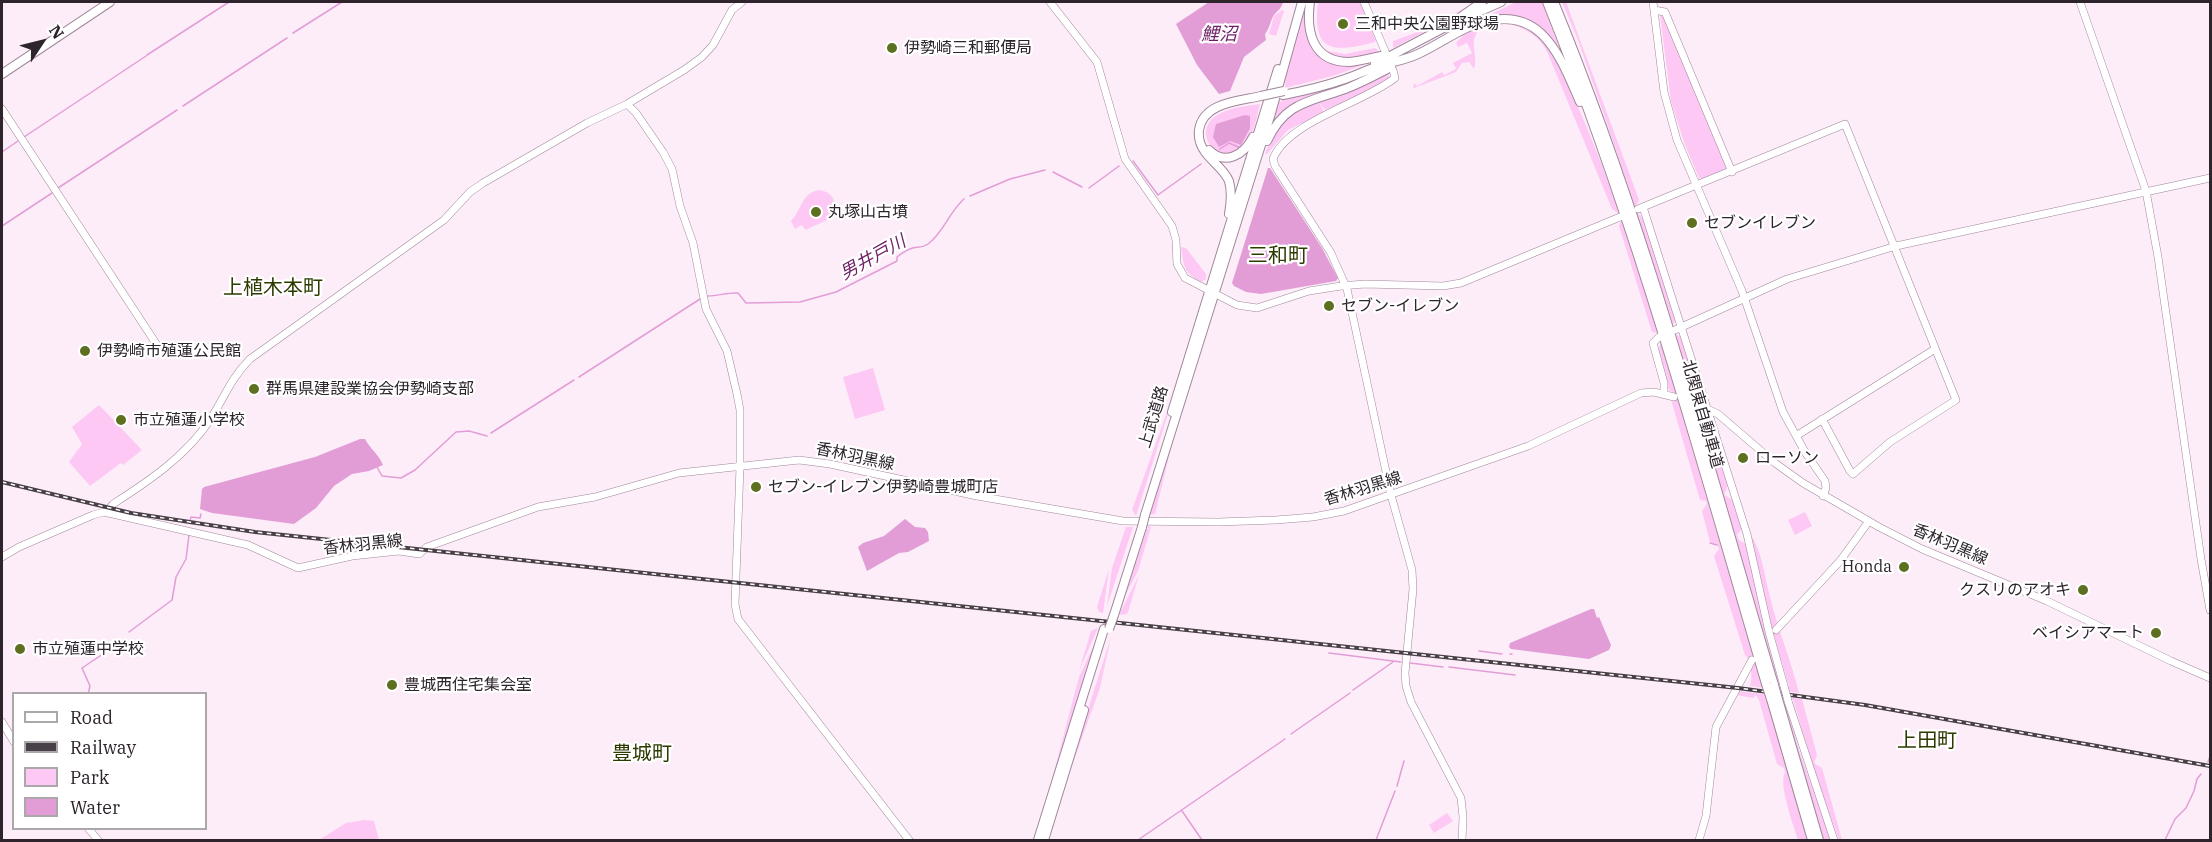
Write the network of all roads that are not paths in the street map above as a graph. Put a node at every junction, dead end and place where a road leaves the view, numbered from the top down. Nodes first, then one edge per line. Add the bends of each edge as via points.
1 (110, 2) edge
2 (742, 2) edge
3 (1050, 2) edge
4 (1297, 2) edge
5 (1302, 2) edge
6 (1310, 2) edge
7 (1364, 2) edge
8 (1482, 2) edge
9 (1501, 2) edge
10 (1509, 2) edge
11 (1547, 2) edge
12 (1556, 2) edge
13 (1653, 2) edge
14 (2080, 2) edge
15 (1654, 10) junction
16 (1451, 24) junction
17 (1456, 33) junction
18 (1389, 53) junction
19 (1402, 61) junction
20 (1394, 70) dead end
21 (1277, 73) junction
22 (2, 74) edge
23 (1283, 93) junction
24 (1261, 98) junction
25 (627, 104) junction
26 (2, 109) edge
27 (1732, 172) junction
28 (2211, 178) edge
29 (1614, 179) junction
30 (1695, 184) junction
31 (2146, 191) junction
32 (1247, 192) junction
33 (1620, 217) dead end
34 (1896, 246) junction
35 (1219, 258) junction
36 (1346, 285) junction
37 (1212, 293) junction
38 (1744, 297) junction
39 (1682, 326) junction
40 (1675, 330) dead end
41 (1659, 337) dead end
42 (157, 345) dead end
43 (1935, 349) junction
44 (1664, 394) junction
45 (1674, 397) dead end
46 (1702, 407) junction
47 (1822, 419) junction
48 (1796, 436) junction
49 (741, 467) junction
50 (1391, 495) junction
51 (1823, 496) junction
52 (107, 512) junction
53 (1869, 521) junction
54 (2, 557) edge
55 (2211, 610) edge
56 (1107, 629) junction
57 (1776, 630) dead end
58 (1752, 660) dead end
59 (2211, 678) edge
60 (1770, 685) junction
61 (1774, 699) junction
62 (2, 722) edge
63 (12, 739) edge
64 (909, 840) edge
65 (1038, 840) edge
66 (1044, 840) edge
67 (1462, 840) edge
68 (1699, 840) edge
69 (1812, 840) edge
70 (1819, 840) edge
71 (1834, 840) edge

1 - 22 highway
2 - 25 street via 732,10 702,57
3 - 37 street via 1100,66 1121,150 1172,226 1180,271 1188,281
4 - 21 highway, 上武道路
5 - 32 highway, 上武道路
6 - 18 highway via 1310,34 1327,57 1347,62
7 - 18 street
8 - 16 highway
9 - 16 highway
10 - 17 highway via 1467,23
11 - 29 highway, 北関東自動車道
12 - 60 highway, 北関東自動車道 via 1643,246
13 - 15 street
14 - 31 street
15 - 27 street via 1665,12
15 - 30 street via 1668,111
16 - 18 highway
17 - 19 highway
17 - 29 highway via 1501,18 1525,22 1545,35 1562,59
18 - 23 highway via 1378,63 1349,74
19 - 23 highway via 1329,84
19 - 32 highway via 1287,112 1272,131
20 - 36 street via 1395,78 1379,89 1292,135 1273,159 1325,242
21 - 24 highway via 1248,147 1233,158 1219,157 1210,151 1203,136 1209,117 1227,107
21 - 35 highway, 上武道路
23 - 24 highway, bridge
24 - 35 highway via 1218,107 1206,114 1199,126 1201,144 1226,175 1231,190
25 - 49 street via 672,169 706,309 732,371 740,410
25 - 52 street via 483,183 444,220 250,358 237,372 210,420 182,454
26 - 42 street
27 - 30 street
27 - 34 street via 1845,124
28 - 31 street
29 - 60 highway, 北関東自動車道
30 - 38 street
30 - 39 street via 1641,208
31 - 34 street
31 - 55 street
32 - 37 highway, 上武道路
33 - 36 street via 1461,283
34 - 38 street via 1807,271
34 - 43 street
35 - 37 highway, 上武道路
36 - 37 street via 1316,289 1257,308
36 - 50 street
37 - 56 highway, 上武道路, bridge
38 - 39 street
38 - 48 street via 1775,393
39 - 40 street
39 - 46 street
41 - 44 street via 1653,343
43 - 47 street
43 - 47 street via 1956,400 1890,442 1854,474
44 - 45 street, 香林羽黒線
44 - 50 street, 香林羽黒線 via 1641,393 1528,446
46 - 51 street, 香林羽黒線 via 1721,416 1781,467
46 - 71 street, bridge via 1748,536 1784,686
47 - 48 street
48 - 51 street via 1825,481
49 - 50 street, 香林羽黒線 via 812,460 977,496 1136,521 1313,517
49 - 52 street, 香林羽黒線 via 679,473 596,497 537,507 427,547 419,554 399,551 352,556 298,568 248,544
49 - 64 street via 735,604 738,619
50 - 67 street via 1412,570 1406,686 1461,798
51 - 53 street, 香林羽黒線
52 - 54 street, 香林羽黒線 via 89,516
53 - 57 street via 1844,556
53 - 59 street, 香林羽黒線 via 1922,549 2047,601
56 - 65 highway, 上武道路
56 - 66 highway, 上武道路
58 - 68 street via 1716,728 1706,816
60 - 61 highway, 北関東自動車道, bridge
61 - 69 highway, 北関東自動車道
61 - 70 highway, 北関東自動車道
62 - 63 street

